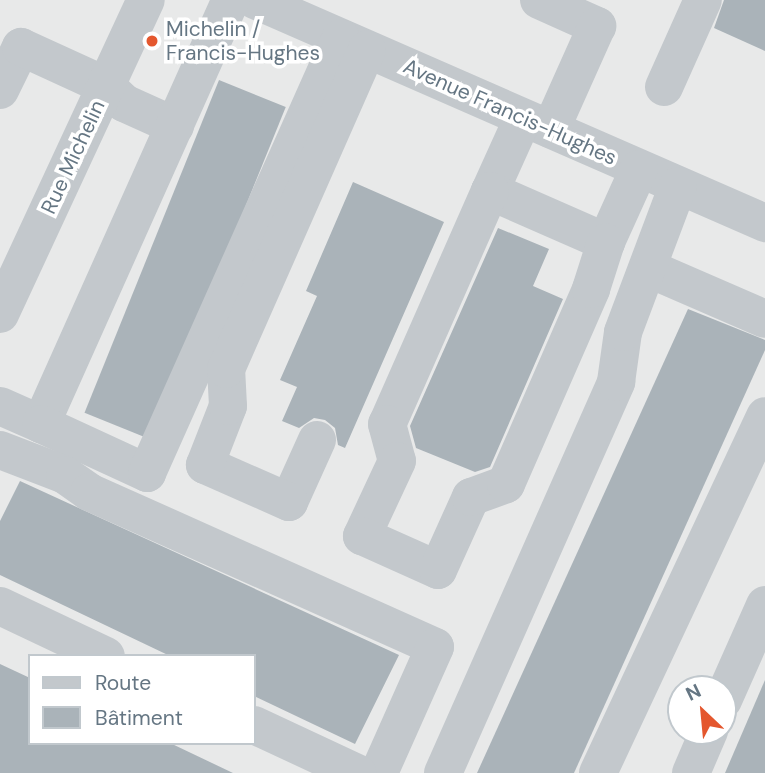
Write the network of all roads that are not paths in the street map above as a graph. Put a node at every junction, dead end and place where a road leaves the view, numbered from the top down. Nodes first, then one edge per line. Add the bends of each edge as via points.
1 (146, 0) edge
2 (231, 0) edge
3 (255, 0) edge
4 (539, 0) edge
5 (703, 0) edge
6 (602, 13) edge
7 (354, 44) junction
8 (106, 86) junction
9 (664, 87) dead end
10 (0, 90) edge
11 (537, 124) junction
12 (175, 126) junction
13 (639, 169) junction
14 (678, 186) junction
15 (491, 191) junction
16 (765, 223) edge
17 (606, 242) junction
18 (650, 269) junction
19 (0, 314) edge
20 (765, 319) edge
21 (0, 406) edge
22 (765, 416) edge
23 (41, 424) junction
24 (317, 440) dead end
25 (0, 450) edge
26 (765, 605) edge
27 (0, 606) edge
28 (102, 654) edge
29 (734, 675) edge
30 (256, 726) edge
31 (703, 745) edge
32 (357, 773) edge
33 (379, 773) edge
34 (443, 773) edge
35 (598, 773) edge
36 (691, 773) edge

1 - 8 street, Rue Michelin
2 - 12 street
3 - 7 street, Avenue Francis-Hughes
4 - 6 street
5 - 9 street
6 - 11 street
7 - 11 street, Avenue Francis-Hughes
7 - 23 street via 147,473
7 - 24 street via 226,369 228,406 205,465 289,502
8 - 10 street via 21,47
8 - 12 street via 124,103
8 - 19 street, Rue Michelin
11 - 13 street, Avenue Francis-Hughes
11 - 15 street
12 - 23 street
13 - 14 street, Avenue Francis-Hughes
13 - 17 street
14 - 16 street, Avenue Francis-Hughes
14 - 18 street via 659,231
15 - 17 street
15 - 17 street via 387,424 397,461 362,536 438,570 471,497 506,484 591,289
18 - 20 street
18 - 34 street via 623,332 616,382
21 - 23 street
22 - 35 street
25 - 33 street via 65,475 89,492 435,647
26 - 29 street
27 - 28 street
30 - 32 street
31 - 36 street

